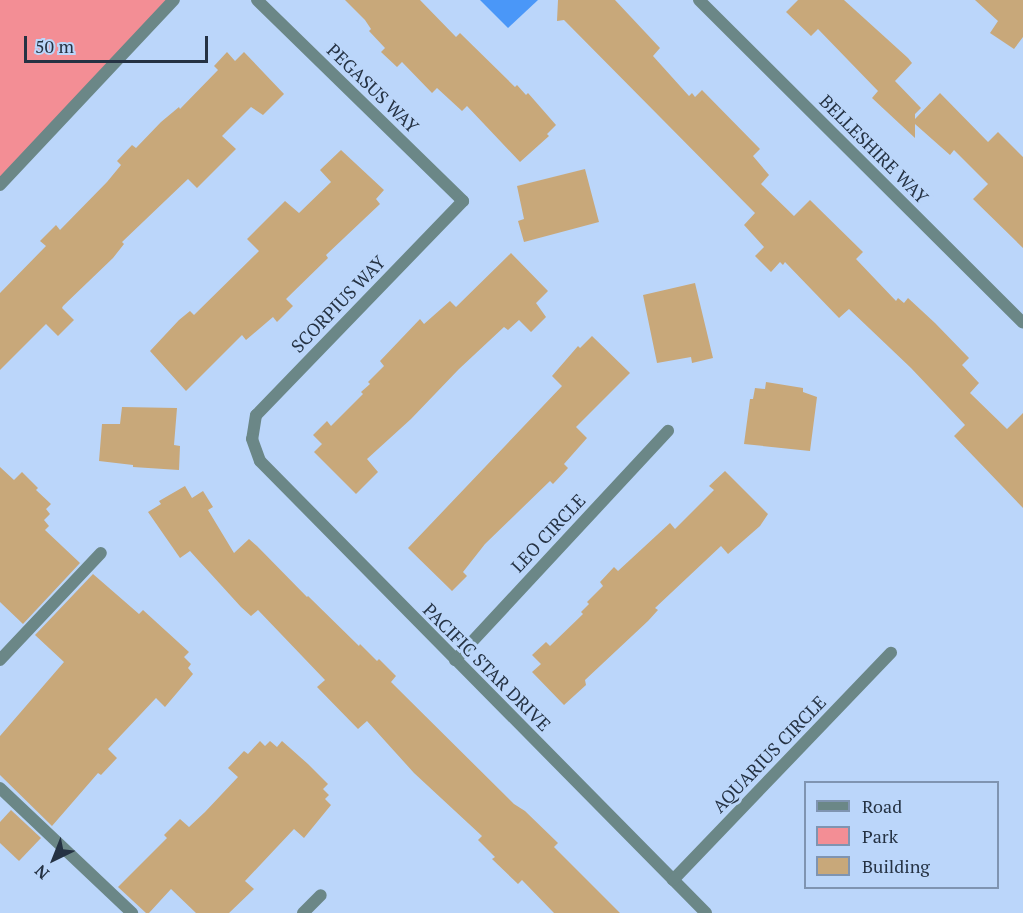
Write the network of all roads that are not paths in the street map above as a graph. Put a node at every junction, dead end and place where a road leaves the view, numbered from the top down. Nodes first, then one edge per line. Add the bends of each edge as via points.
1 (174, 0) edge
2 (257, 0) edge
3 (699, 0) edge
4 (0, 185) edge
5 (463, 201) joint
6 (1023, 323) edge
7 (668, 431) dead end
8 (252, 440) joint
9 (101, 553) dead end
10 (891, 653) dead end
11 (1, 656) edge
12 (455, 660) junction
13 (0, 788) edge
14 (673, 880) junction
15 (321, 895) dead end
16 (132, 913) edge
17 (303, 913) edge
18 (706, 913) edge

1 - 4 street
2 - 5 street, PEGASUS WAY
3 - 6 street, BELLESHIRE WAY
5 - 8 street, SCORPIUS WAY via 256,415
7 - 12 street, LEO CIRCLE
8 - 12 street, PACIFIC STAR DRIVE via 260,461
9 - 11 street
10 - 14 street, AQUARIUS CIRCLE
12 - 14 street, PACIFIC STAR DRIVE
13 - 16 street
14 - 18 street, PACIFIC STAR DRIVE
15 - 17 street

